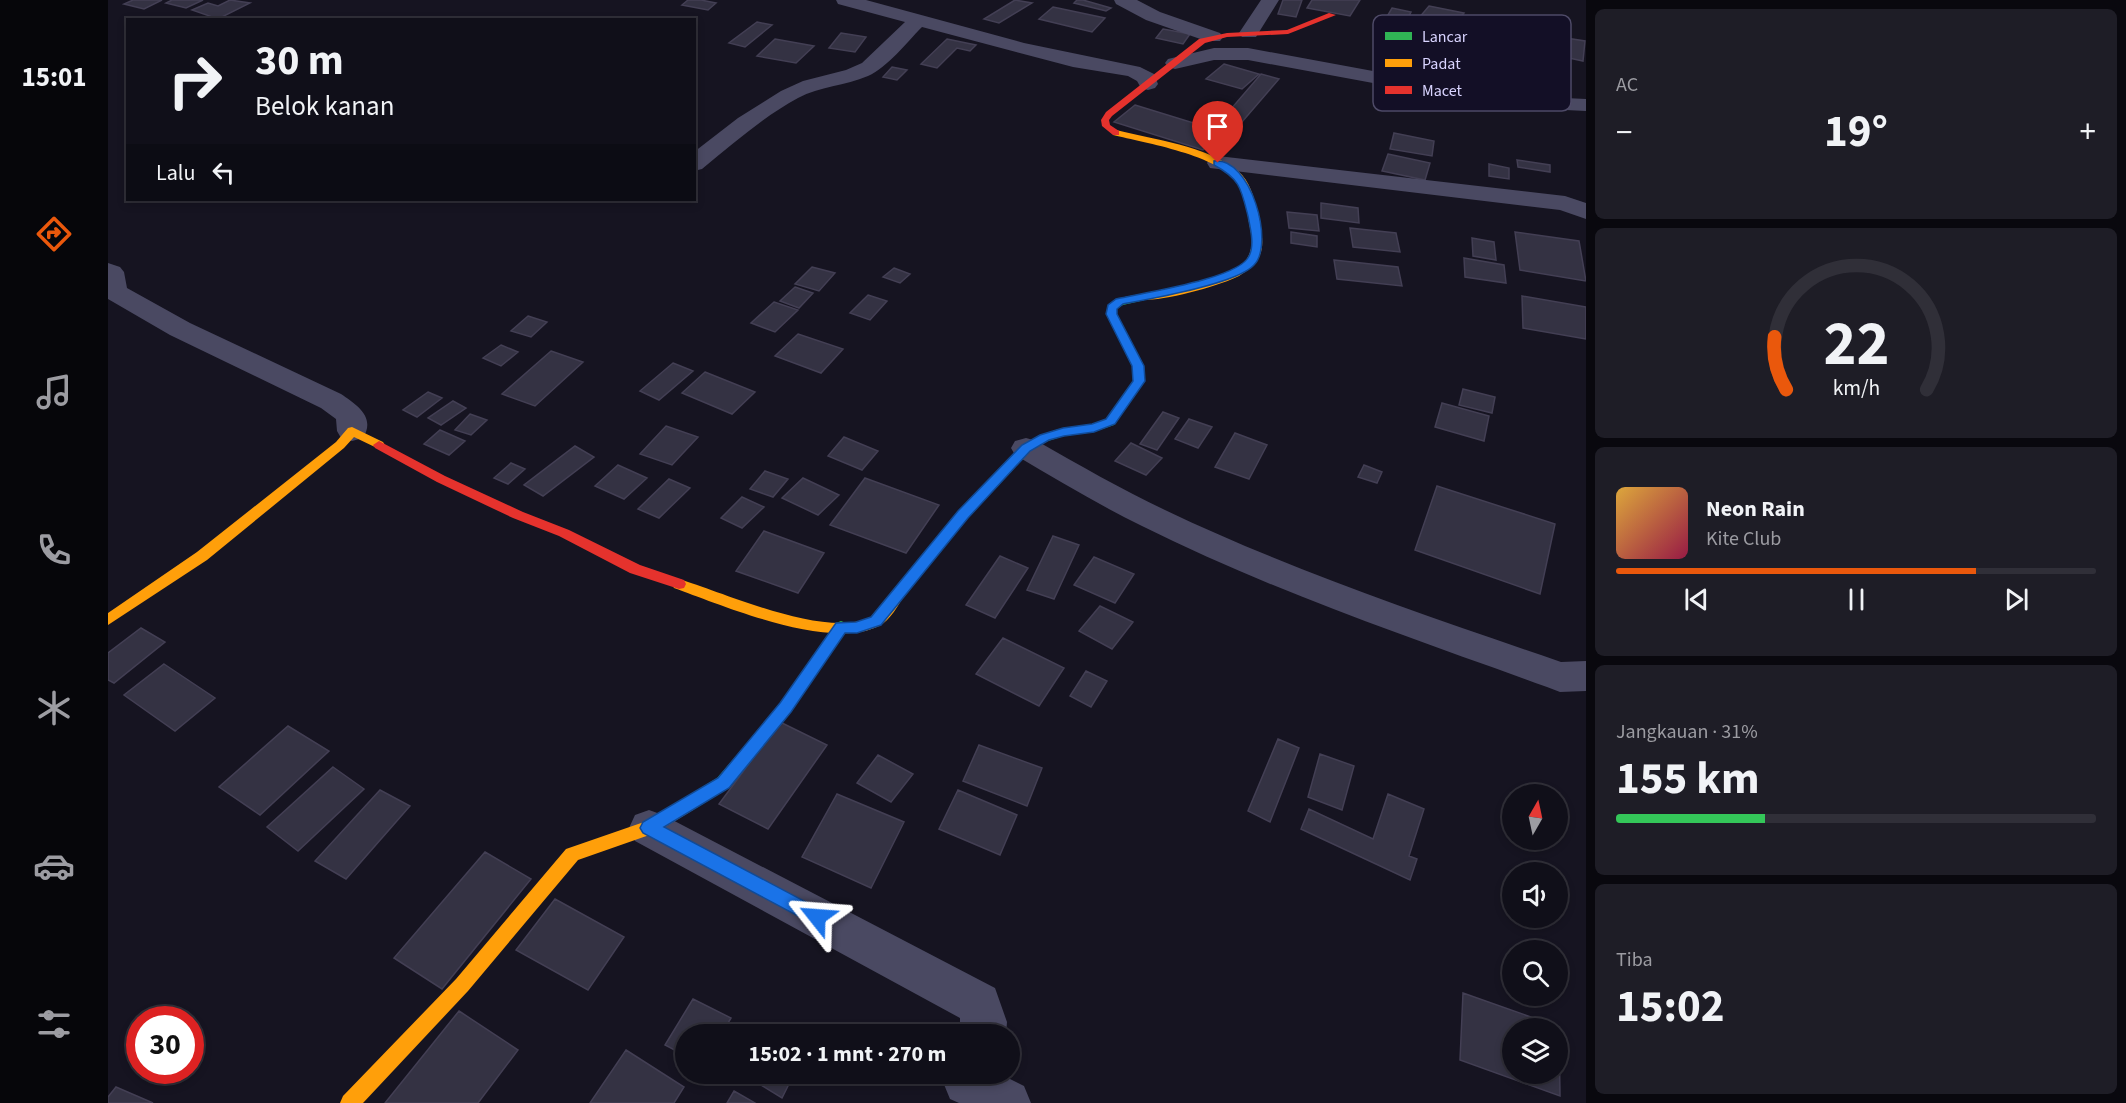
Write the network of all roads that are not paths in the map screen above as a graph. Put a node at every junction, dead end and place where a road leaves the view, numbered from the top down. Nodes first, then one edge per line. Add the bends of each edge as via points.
1 (845, 0) edge
2 (1123, 0) edge
3 (1270, 0) edge
4 (1332, 15) dead end
5 (919, 20) junction
6 (1250, 33) junction
7 (1213, 37) junction
8 (1176, 63) junction
9 (1373, 78) edge
10 (1148, 84) junction
11 (1571, 104) edge
12 (1586, 105) edge
13 (696, 162) edge
14 (1218, 163) junction
15 (1586, 212) edge
16 (108, 271) edge
17 (352, 431) junction
18 (1026, 448) junction
19 (108, 620) edge
20 (841, 627) junction
21 (1586, 676) edge
22 (649, 828) junction
23 (984, 1024) edge
24 (964, 1086) edge
25 (350, 1103) edge
26 (1007, 1103) edge

1 - 5 street
2 - 7 street via 1153,16
3 - 6 street
4 - 6 street via 1303,28
5 - 10 street via 1055,57 1133,71 1147,78
5 - 13 street via 869,67 794,92
6 - 7 street
7 - 8 street via 1189,49
8 - 9 street via 1214,54 1248,54
8 - 10 street
10 - 14 street via 1109,114 1106,126 1114,132
11 - 12 street
14 - 15 street via 1565,203
14 - 18 street via 1233,171 1247,191 1256,231 1256,254 1250,264 1208,281 1112,307 1138,366 1139,381 1134,391 1110,422 1063,432
16 - 17 street via 115,292 180,329 331,401 351,415
17 - 19 street via 340,445 202,556
17 - 20 street via 441,479 564,532 635,569 778,618
18 - 20 street via 963,515 876,621 857,628
18 - 21 street via 1132,508 1292,578 1560,677
20 - 22 street via 786,708 723,783
22 - 23 street via 979,1004
22 - 25 street via 572,854 462,984
24 - 26 street

